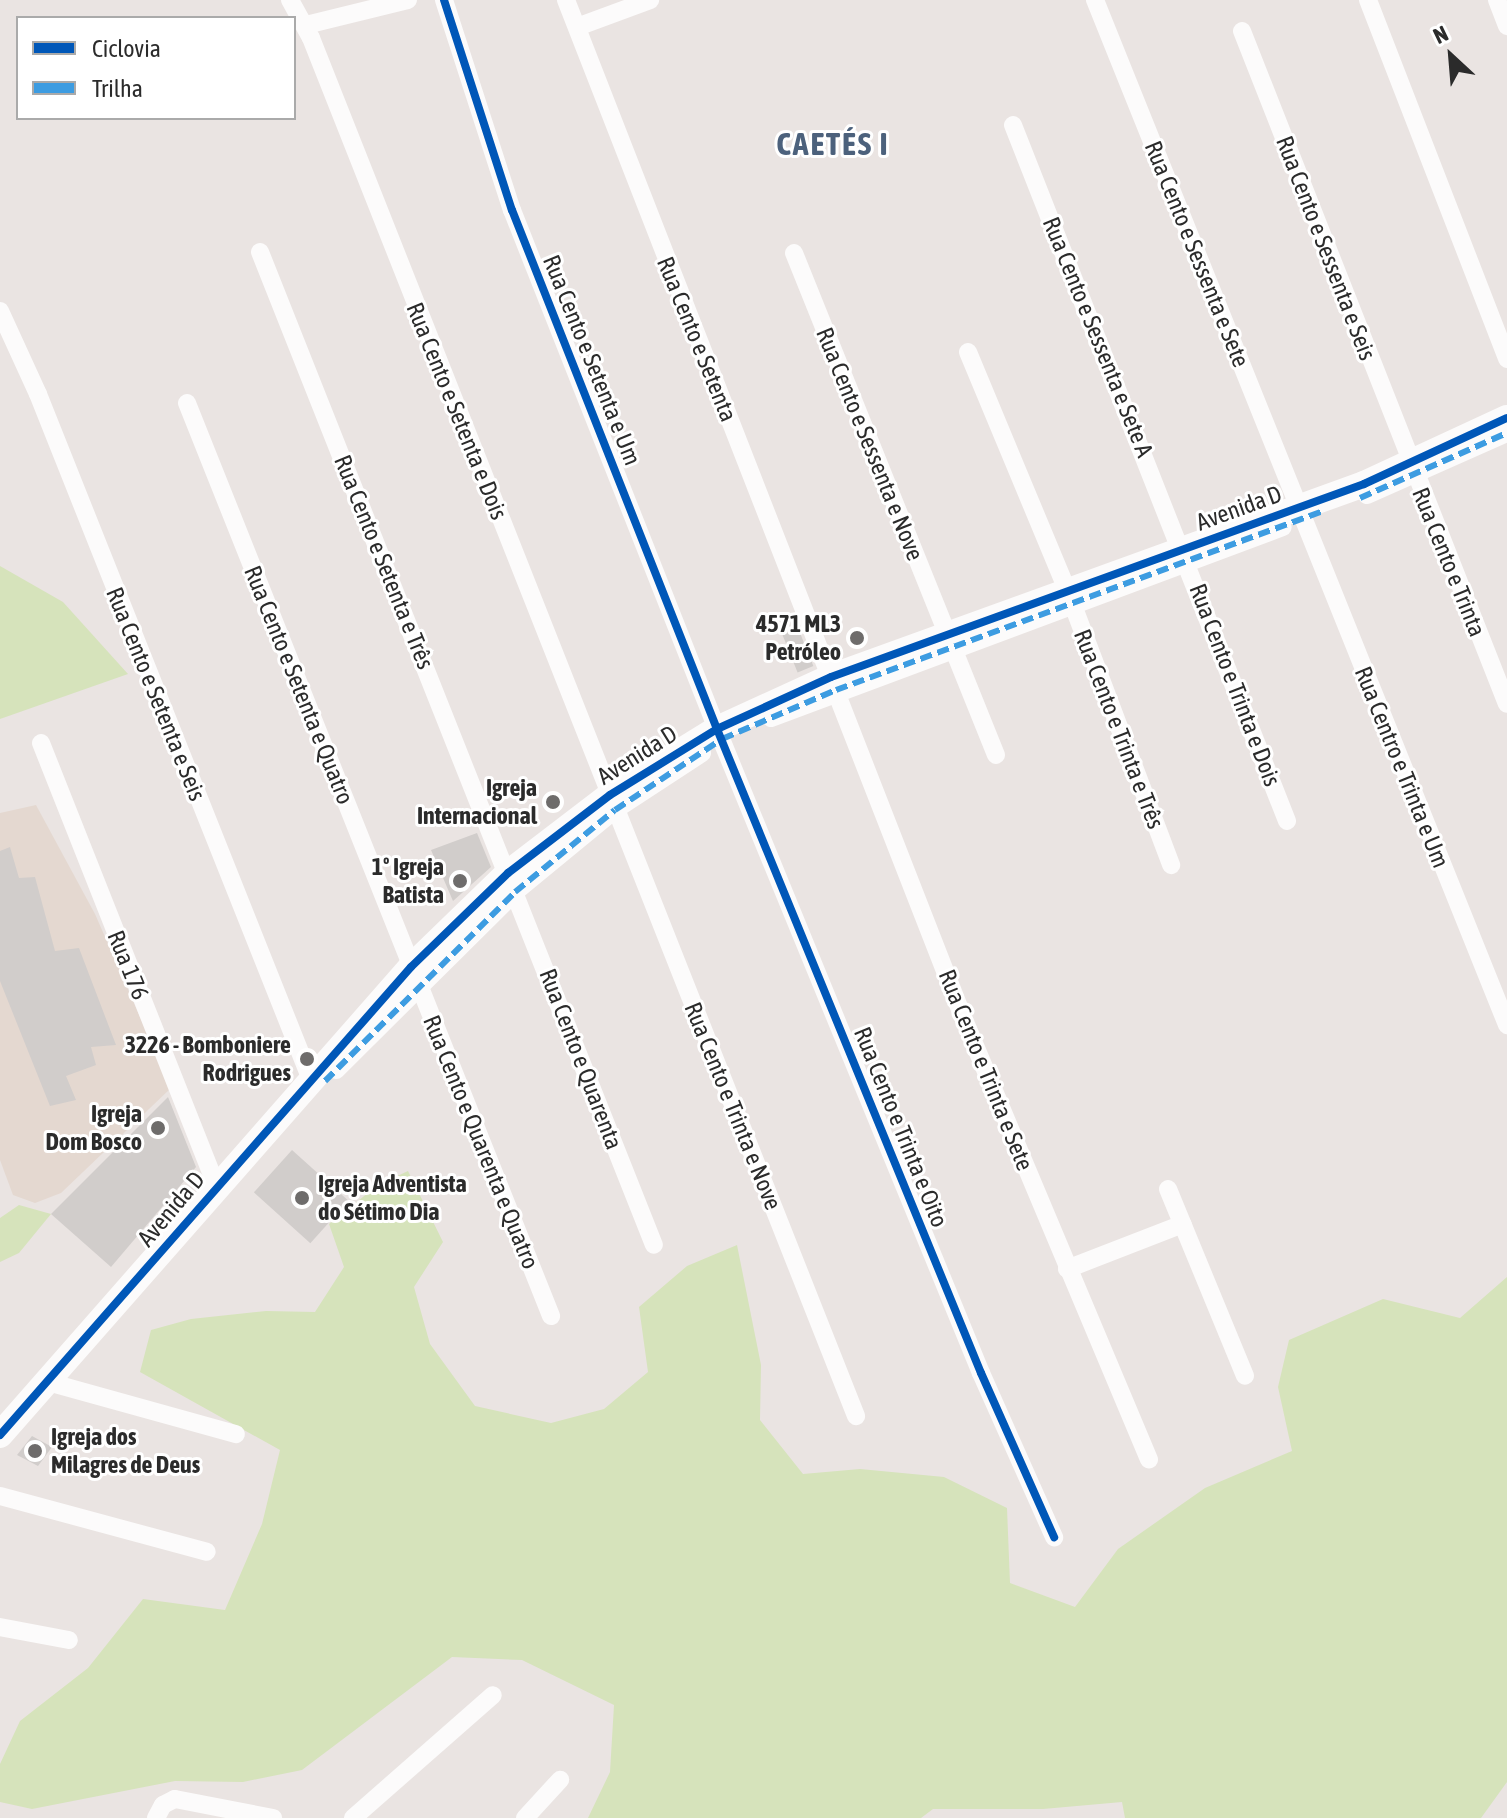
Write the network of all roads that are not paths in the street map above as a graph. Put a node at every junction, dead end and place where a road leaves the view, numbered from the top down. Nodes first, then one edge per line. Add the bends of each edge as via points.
1 (290, 0) edge
2 (408, 0) edge
3 (444, 0) edge
4 (566, 0) edge
5 (650, 0) edge
6 (1095, 0) edge
7 (1368, 0) edge
8 (1497, 0) edge
9 (609, 7) edge
10 (306, 25) junction
11 (1507, 26) edge
12 (577, 27) junction
13 (1242, 31) dead end
14 (1013, 125) dead end
15 (260, 252) dead end
16 (794, 253) dead end
17 (0, 311) edge
18 (968, 352) dead end
19 (1507, 359) edge
20 (187, 403) dead end
21 (1507, 418) edge
22 (1507, 433) edge
23 (1412, 471) junction
24 (1302, 513) junction
25 (1186, 556) junction
26 (1070, 599) junction
27 (949, 641) junction
28 (834, 684) junction
29 (1507, 704) edge
30 (720, 734) junction
31 (41, 743) dead end
32 (996, 755) dead end
33 (613, 802) junction
34 (1287, 821) dead end
35 (1171, 865) dead end
36 (511, 882) junction
37 (415, 977) junction
38 (1507, 1025) edge
39 (310, 1077) junction
40 (1168, 1189) dead end
41 (220, 1190) junction
42 (1183, 1224) junction
43 (654, 1245) dead end
44 (1067, 1269) junction
45 (551, 1316) dead end
46 (1245, 1376) dead end
47 (48, 1382) junction
48 (856, 1416) dead end
49 (236, 1434) dead end
50 (0, 1435) edge
51 (1149, 1460) dead end
52 (0, 1496) edge
53 (1054, 1537) dead end
54 (207, 1552) dead end
55 (0, 1627) edge
56 (69, 1640) dead end
57 (493, 1695) dead end
58 (560, 1780) dead end
59 (156, 1818) edge
60 (273, 1818) edge
61 (353, 1818) edge
62 (525, 1818) edge

1 - 10 street, Rua Cento e Setenta e Dois
2 - 10 street
3 - 30 street, Rua Cento e Setenta e Um via 517,224
4 - 12 street, Rua Cento e Setenta
5 - 9 street
6 - 24 street, Rua Cento e Sessenta e Sete
7 - 19 street
8 - 11 street
9 - 12 street
10 - 33 street, Rua Cento e Setenta e Dois
12 - 28 street, Rua Cento e Setenta
13 - 23 street, Rua Cento e Sessenta e Seis
14 - 25 street, Rua Cento e Sessenta e Sete A
15 - 36 street, Rua Cento e Setenta e Três
16 - 27 street, Rua Cento e Sessenta e Nove
17 - 39 street, Rua Cento e Setenta e Seis via 38,394
18 - 26 street, Rua Cento e Trinta e Três
20 - 37 street, Rua Cento e Setenta e Quatro
21 - 23 street, Avenida D
22 - 23 street, Avenida D
23 - 24 street, Avenida D
23 - 29 street, Rua Cento e Trinta
24 - 25 street, Avenida D
24 - 38 street, Rua Centro e Trinta e Um
25 - 26 street, Avenida D
25 - 34 street, Rua Cento e Trinta e Dois
26 - 27 street, Avenida D
26 - 35 street, Rua Cento e Trinta e Três
27 - 28 street, Avenida D
27 - 32 street, Rua Cento e Sessenta e Nove
28 - 30 street, Avenida D
28 - 44 street, Rua Cento e Trinta e Sete
30 - 33 street, Avenida D
30 - 53 street, Rua Cento e Trinta e Oito via 981,1373
31 - 41 street, Rua 176
33 - 36 street, Avenida D
33 - 48 street, Rua Cento e Trinta e Nove
36 - 37 street, Avenida D
36 - 43 street, Rua Cento e Quarenta
37 - 39 street, Avenida D
37 - 41 street, Avenida D
37 - 45 street, Rua Cento e Quarenta e Quatro
39 - 41 street, Avenida D
40 - 42 street
41 - 47 street, Avenida D
42 - 44 street
42 - 46 street
44 - 51 street, Rua Cento e Trinta e Sete
47 - 49 street
47 - 50 street, Avenida D
52 - 54 street
55 - 56 street
57 - 61 street
58 - 62 street
59 - 60 street via 163,1805 175,1799

